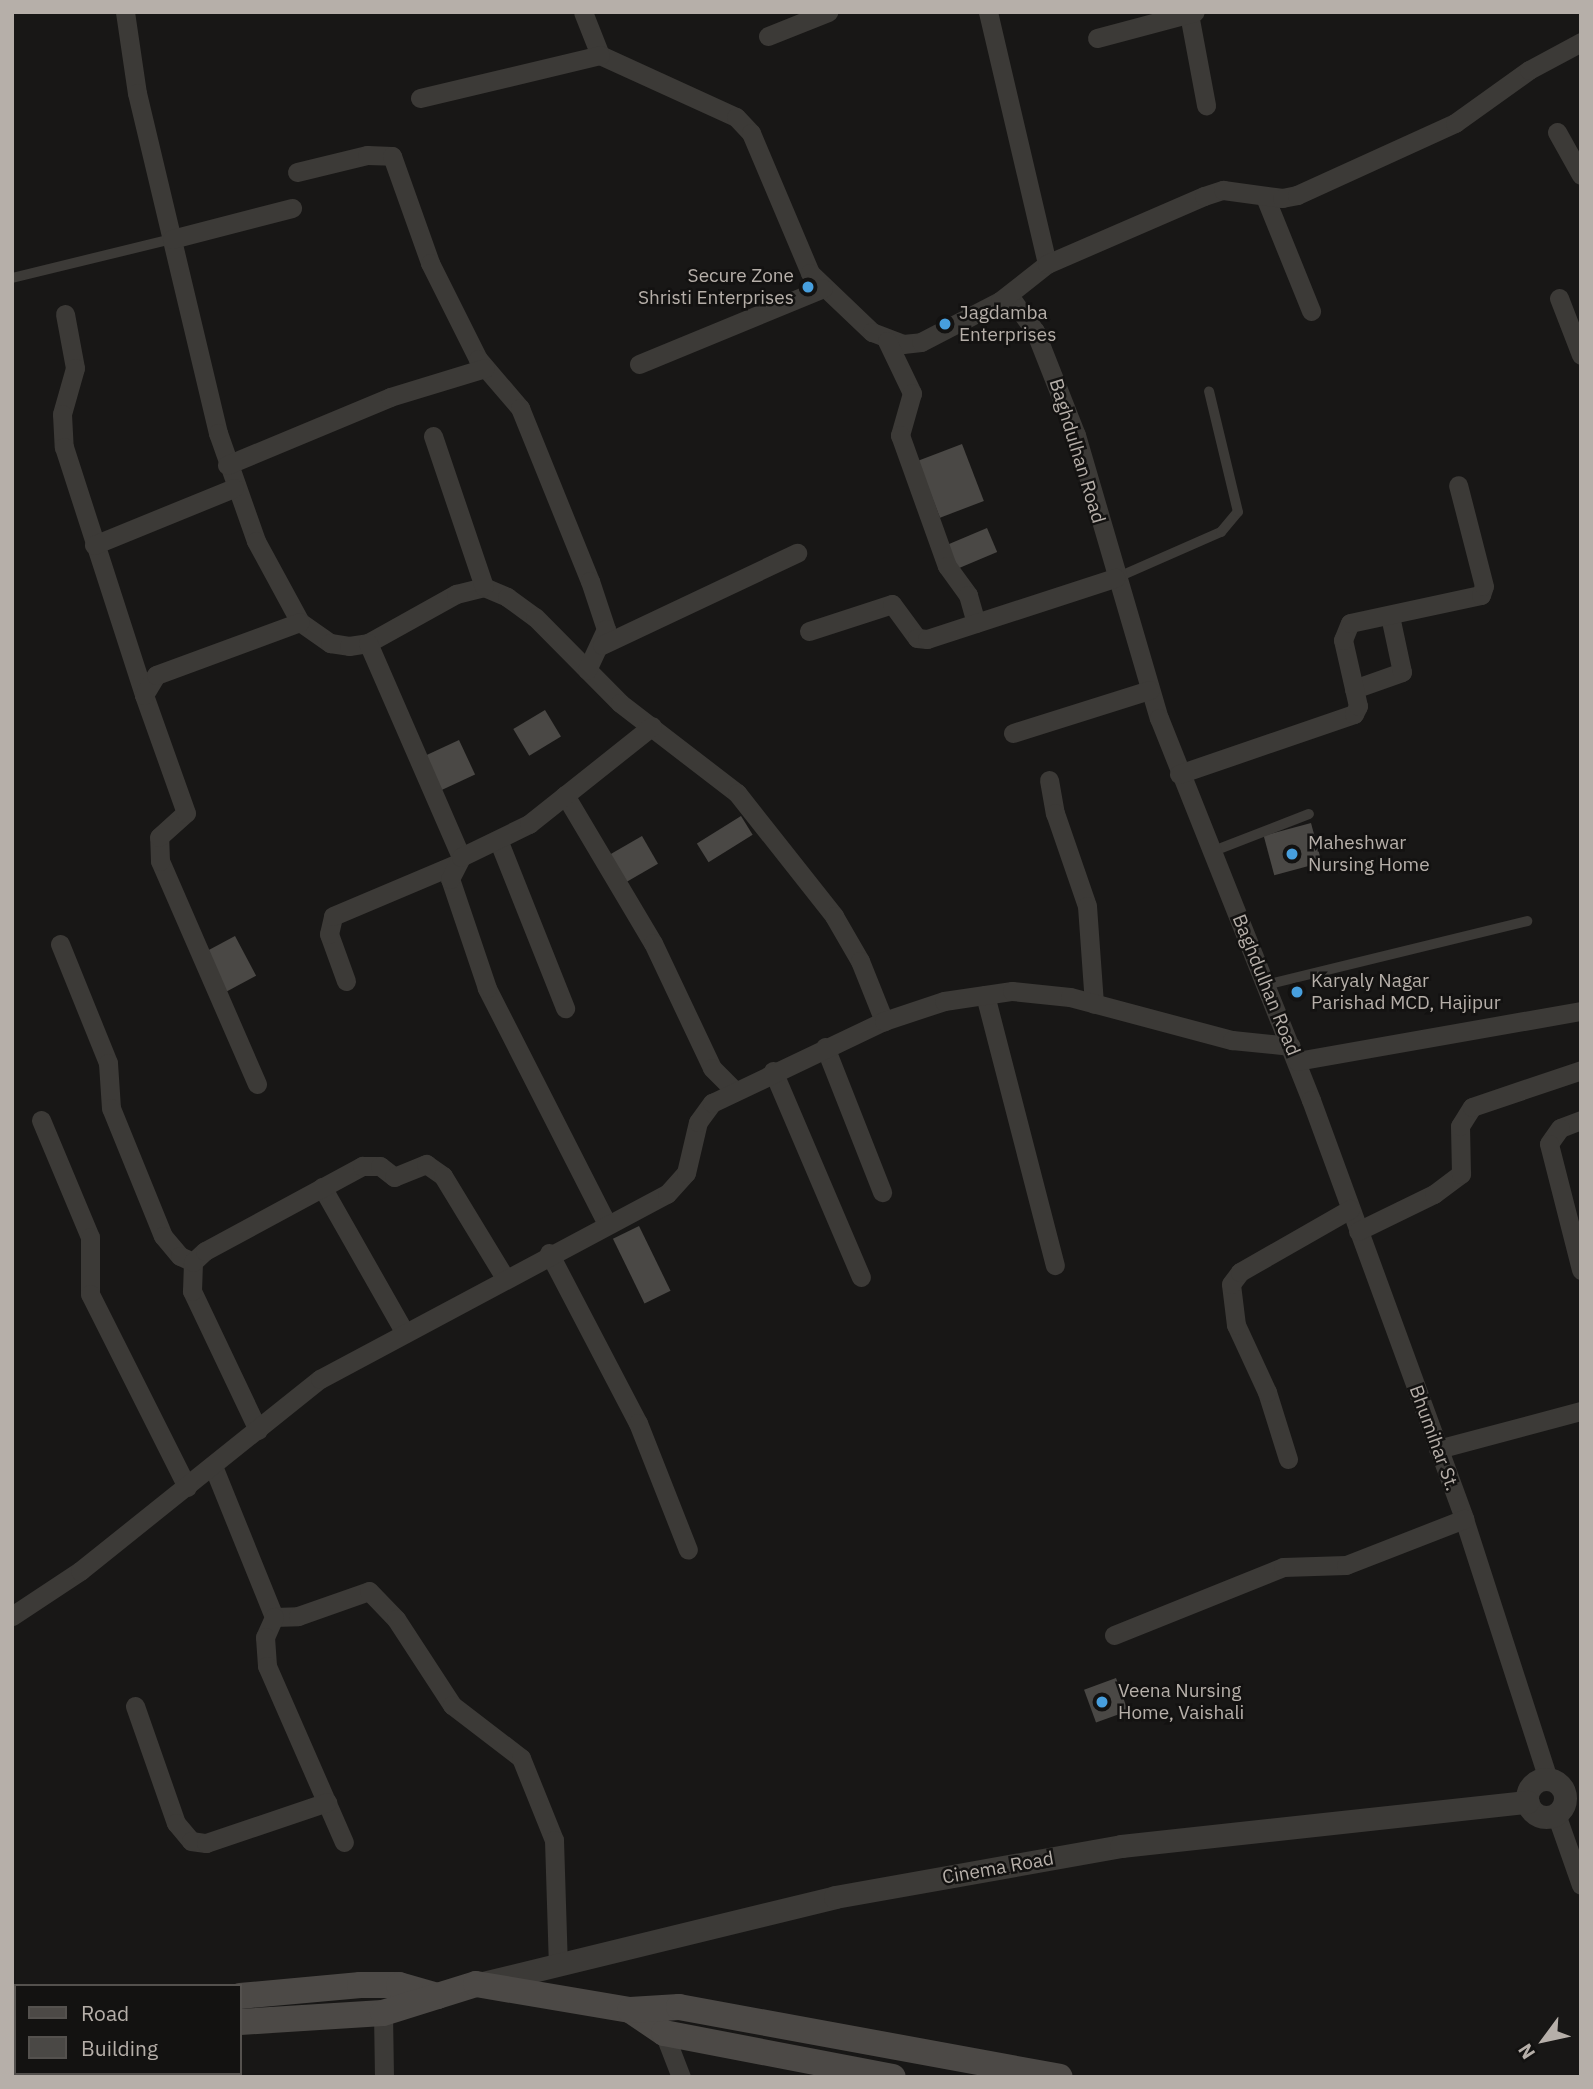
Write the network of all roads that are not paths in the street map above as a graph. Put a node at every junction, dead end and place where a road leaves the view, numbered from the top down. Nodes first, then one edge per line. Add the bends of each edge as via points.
1 (125, 12) edge
2 (583, 12) edge
3 (828, 12) edge
4 (988, 12) edge
5 (1192, 13) edge
6 (768, 36) dead end
7 (1097, 37) dead end
8 (1581, 42) edge
9 (600, 55) junction
10 (419, 98) dead end
11 (1206, 105) dead end
12 (1557, 132) dead end
13 (297, 172) dead end
14 (1581, 175) edge
15 (1265, 197) junction
16 (292, 208) dead end
17 (172, 239) junction
18 (1047, 264) junction
19 (12, 278) edge
20 (823, 288) junction
21 (1559, 298) dead end
22 (1000, 301) junction
23 (1311, 311) dead end
24 (65, 314) dead end
25 (887, 341) junction
26 (1581, 355) edge
27 (639, 364) dead end
28 (485, 368) junction
29 (1209, 391) dead end
30 (433, 436) dead end
31 (227, 465) junction
32 (1458, 485) dead end
33 (234, 488) junction
34 (94, 545) junction
35 (797, 553) dead end
36 (1115, 578) junction
37 (484, 587) junction
38 (1390, 616) junction
39 (300, 622) junction
40 (976, 623) junction
41 (809, 631) dead end
42 (368, 643) junction
43 (601, 645) junction
44 (587, 670) junction
45 (1354, 689) junction
46 (1149, 690) junction
47 (144, 695) junction
48 (652, 726) junction
49 (1013, 733) dead end
50 (1179, 774) junction
51 (1049, 780) dead end
52 (565, 795) junction
53 (1309, 814) dead end
54 (499, 842) junction
55 (1210, 852) junction
56 (458, 861) junction
57 (1527, 921) dead end
58 (60, 944) dead end
59 (346, 981) dead end
60 (1265, 985) junction
61 (985, 995) junction
62 (1094, 1004) junction
63 (565, 1008) dead end
64 (1581, 1011) edge
65 (884, 1021) junction
66 (825, 1047) junction
67 (1294, 1053) junction
68 (1581, 1070) edge
69 (773, 1071) junction
70 (257, 1084) dead end
71 (733, 1089) junction
72 (1311, 1100) joint
73 (41, 1120) dead end
74 (1581, 1120) edge
75 (322, 1187) junction
76 (882, 1192) dead end
77 (1350, 1209) junction
78 (607, 1224) junction
79 (1358, 1231) junction
80 (549, 1253) junction
81 (193, 1262) junction
82 (1055, 1265) dead end
83 (1581, 1270) edge
84 (861, 1277) dead end
85 (505, 1278) junction
86 (405, 1333) junction
87 (1581, 1411) edge
88 (258, 1430) junction
89 (1438, 1449) junction
90 (1288, 1460) dead end
91 (213, 1466) junction
92 (187, 1487) junction
93 (1464, 1519) junction
94 (688, 1550) dead end
95 (12, 1616) edge
96 (274, 1617) junction
97 (1114, 1635) dead end
98 (135, 1706) dead end
99 (1548, 1779) junction
100 (1528, 1801) junction
101 (327, 1802) junction
102 (1567, 1803) edge
103 (344, 1842) dead end
104 (1581, 1885) edge
105 (558, 1964) junction
106 (476, 1984) junction
107 (242, 1996) edge
108 (438, 1996) junction
109 (630, 2010) junction
110 (383, 2013) junction
111 (242, 2022) edge
112 (664, 2033) junction
113 (840, 2072) edge
114 (384, 2077) edge
115 (681, 2077) edge
116 (893, 2077) edge
117 (1060, 2077) edge

1 - 17 street via 137,93
2 - 9 street
3 - 6 street
4 - 18 street
5 - 7 street
5 - 11 street
8 - 15 street via 1539,62 1455,123 1297,195
9 - 10 street
9 - 20 street via 736,117 761,153 801,255
12 - 14 street
13 - 28 street via 375,153 393,156 430,263
15 - 18 street via 1223,190
15 - 23 street
16 - 17 street
17 - 19 lane
17 - 31 street
18 - 22 street
20 - 25 street
20 - 27 street
21 - 26 street
22 - 25 street via 921,342
22 - 36 street, Baghdulhan Road via 1013,301 1024,312 1044,353 1076,435
24 - 34 street via 75,368 61,428
25 - 40 street via 912,393 900,435 947,566 968,595
28 - 31 street via 390,397
28 - 43 street via 531,431 603,619
29 - 36 lane via 1238,512 1221,532
30 - 37 street
31 - 33 street
32 - 38 street via 1482,574 1481,595
33 - 34 street
33 - 39 street
34 - 47 street
35 - 43 street
36 - 40 street
36 - 46 street, Baghdulhan Road
37 - 42 street via 456,594
37 - 44 street via 535,617
38 - 45 street via 1402,672
38 - 45 street via 1361,619 1343,630
39 - 42 street via 330,643
39 - 47 street via 156,675
40 - 41 street via 917,638 892,604
42 - 56 street
43 - 44 street
44 - 48 street
45 - 50 street via 1358,706 1345,720
46 - 49 street
46 - 50 street, Baghdulhan Road
47 - 70 street via 186,813 159,836 160,862
48 - 52 street
48 - 65 street via 737,793 784,849 860,961
50 - 55 street, Baghdulhan Road
51 - 62 street via 1055,813 1087,906
52 - 54 street
52 - 71 street via 653,943 712,1068
53 - 55 lane
54 - 56 street
54 - 63 street
55 - 60 street, Baghdulhan Road
56 - 59 street via 333,916 329,934
56 - 78 street via 453,895 487,988
57 - 60 lane
58 - 81 street via 108,1063 111,1108 163,1236 180,1256
60 - 67 street, Baghdulhan Road
61 - 62 street via 1044,993
61 - 65 street
61 - 82 street
62 - 67 street via 1178,1029
64 - 67 street
65 - 66 street
66 - 69 street
66 - 76 street
67 - 72 street, Baghdulhan Road
68 - 79 street via 1472,1107 1460,1126 1461,1174 1434,1194
69 - 71 street
69 - 84 street
71 - 78 street via 712,1103 698,1122 687,1173 667,1194
72 - 77 street, Bhumihar St.
73 - 92 street via 90,1237 90,1294
74 - 83 street via 1560,1128 1549,1144
75 - 81 street
75 - 85 street via 372,1163 394,1177 416,1166 434,1168
75 - 86 street
77 - 79 street, Bhumihar St.
77 - 90 street via 1240,1272 1231,1284 1236,1325 1266,1392
78 - 80 street
79 - 89 street, Bhumihar St.
80 - 85 street
80 - 94 street via 638,1423
81 - 88 street via 192,1291
85 - 86 street
86 - 88 street via 320,1379
87 - 89 street
88 - 91 street
89 - 93 street, Bhumihar St.
91 - 92 street
91 - 96 street
92 - 95 street via 80,1571
93 - 97 street via 1346,1565 1283,1567
93 - 99 street, Bhumihar St.
96 - 101 street via 265,1637 267,1666
96 - 105 street via 298,1616 369,1591 396,1619 452,1704 521,1758 554,1840
98 - 101 street via 176,1823 191,1841 206,1843
99 - 100 street via 1531,1787
99 - 102 street via 1559,1784
100 - 102 street via 1538,1815
100 - 105 street, Cinema Road via 1121,1846 835,1897
101 - 103 street
102 - 104 street
105 - 106 street, Cinema Road
106 - 108 main road
106 - 109 main road
107 - 108 main road via 399,1985
108 - 110 main road
109 - 112 main road
109 - 117 main road via 679,2007
110 - 111 main road
110 - 114 street
112 - 113 main road
112 - 115 street
113 - 116 main road

